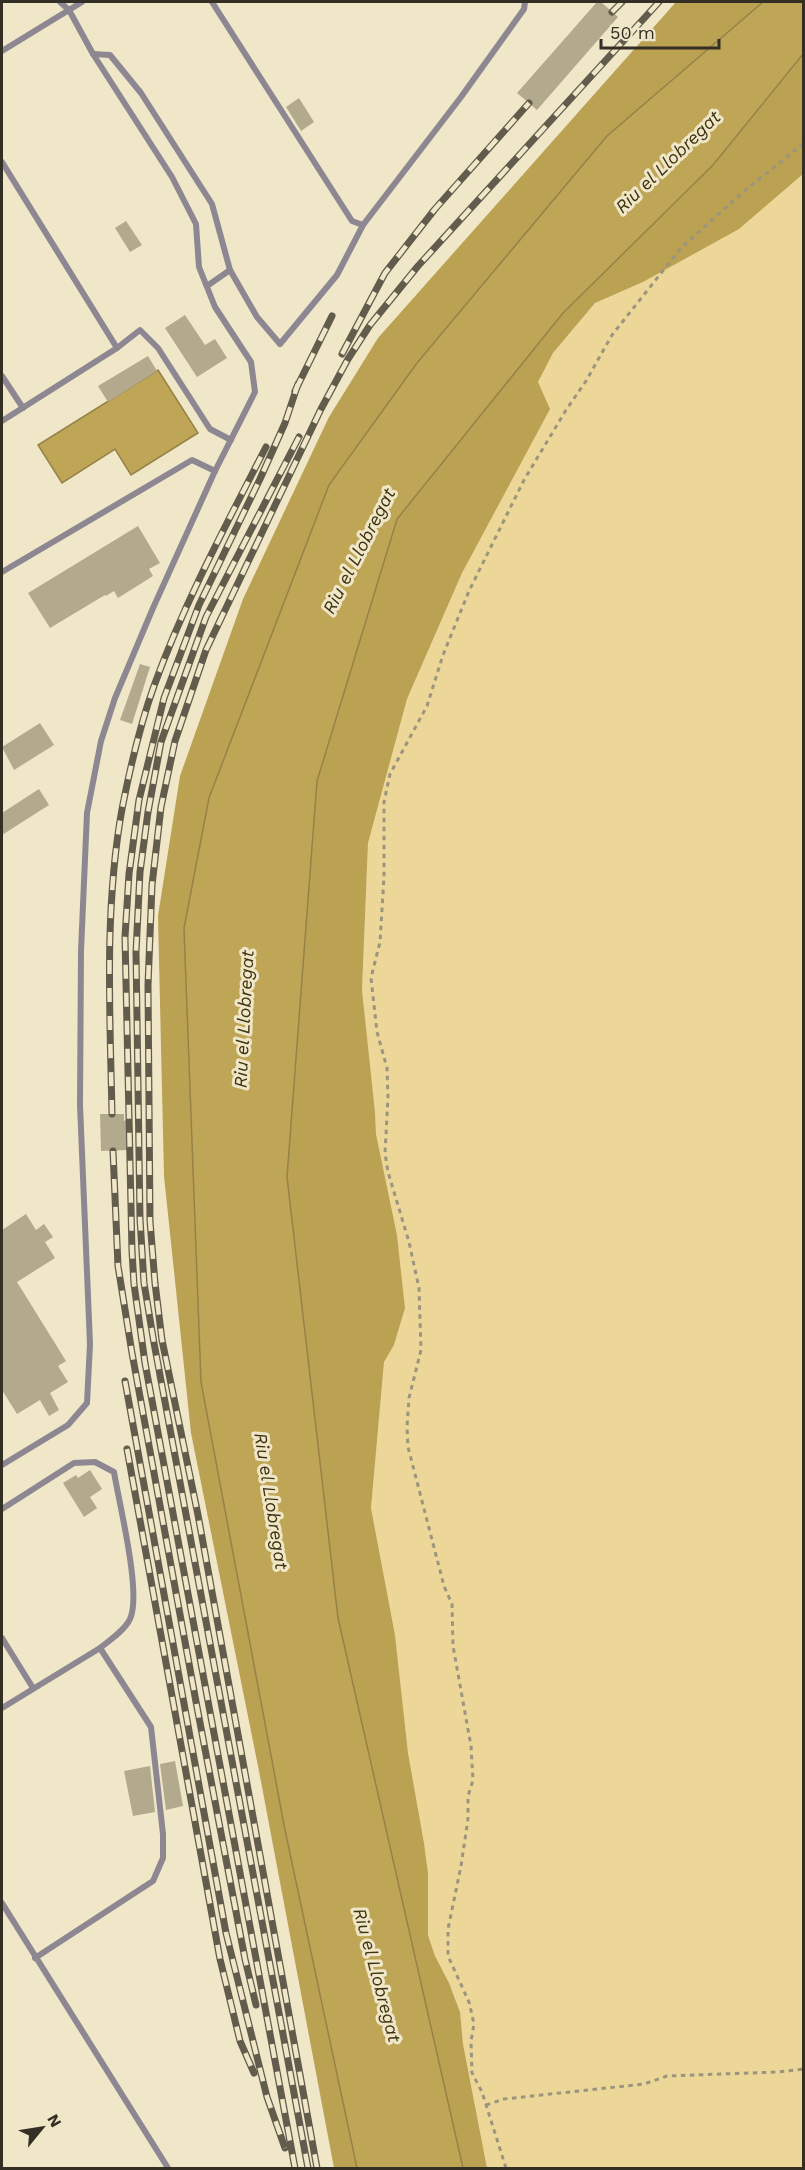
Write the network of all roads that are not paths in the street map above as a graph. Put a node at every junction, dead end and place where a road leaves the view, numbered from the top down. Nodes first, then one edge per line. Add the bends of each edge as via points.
1 (60, 2) edge
2 (82, 2) edge
3 (212, 2) edge
4 (525, 2) edge
5 (69, 10) junction
6 (2, 51) edge
7 (93, 54) junction
8 (2, 162) edge
9 (363, 225) junction
10 (230, 270) junction
11 (207, 286) junction
12 (117, 348) junction
13 (2, 376) edge
14 (23, 408) junction
15 (2, 421) edge
16 (231, 440) junction
17 (215, 471) junction
18 (2, 562) edge
19 (4, 571) edge
20 (2, 1455) edge
21 (4, 1464) edge
22 (2, 1509) edge
23 (2, 1638) edge
24 (100, 1648) junction
25 (33, 1688) junction
26 (2, 1708) edge
27 (2, 1903) edge
28 (35, 1958) junction
29 (168, 2169) edge

1 - 5 lane
2 - 5 lane
3 - 9 lane via 352,221
4 - 9 lane via 524,9 461,97
5 - 6 lane
5 - 7 lane
7 - 10 lane via 110,55 141,93 212,204
7 - 11 lane via 172,177 196,224 199,267
8 - 12 lane
9 - 10 lane via 337,275 280,344 256,317
10 - 11 lane
11 - 16 lane via 215,307 251,362 255,392
12 - 14 lane
12 - 16 lane via 140,330 158,348 210,429
13 - 14 lane
14 - 15 lane
16 - 17 lane
17 - 19 lane via 192,460
17 - 21 lane via 115,698 100,741 87,813 80,1105 90,1344 87,1403 68,1425
18 - 19 lane
20 - 21 lane
22 - 24 lane via 74,1463 95,1462 114,1473 135,1587 130,1618
23 - 25 lane
24 - 25 lane
24 - 28 lane via 151,1727 163,1858 153,1881
25 - 26 lane
27 - 28 lane
28 - 29 lane

